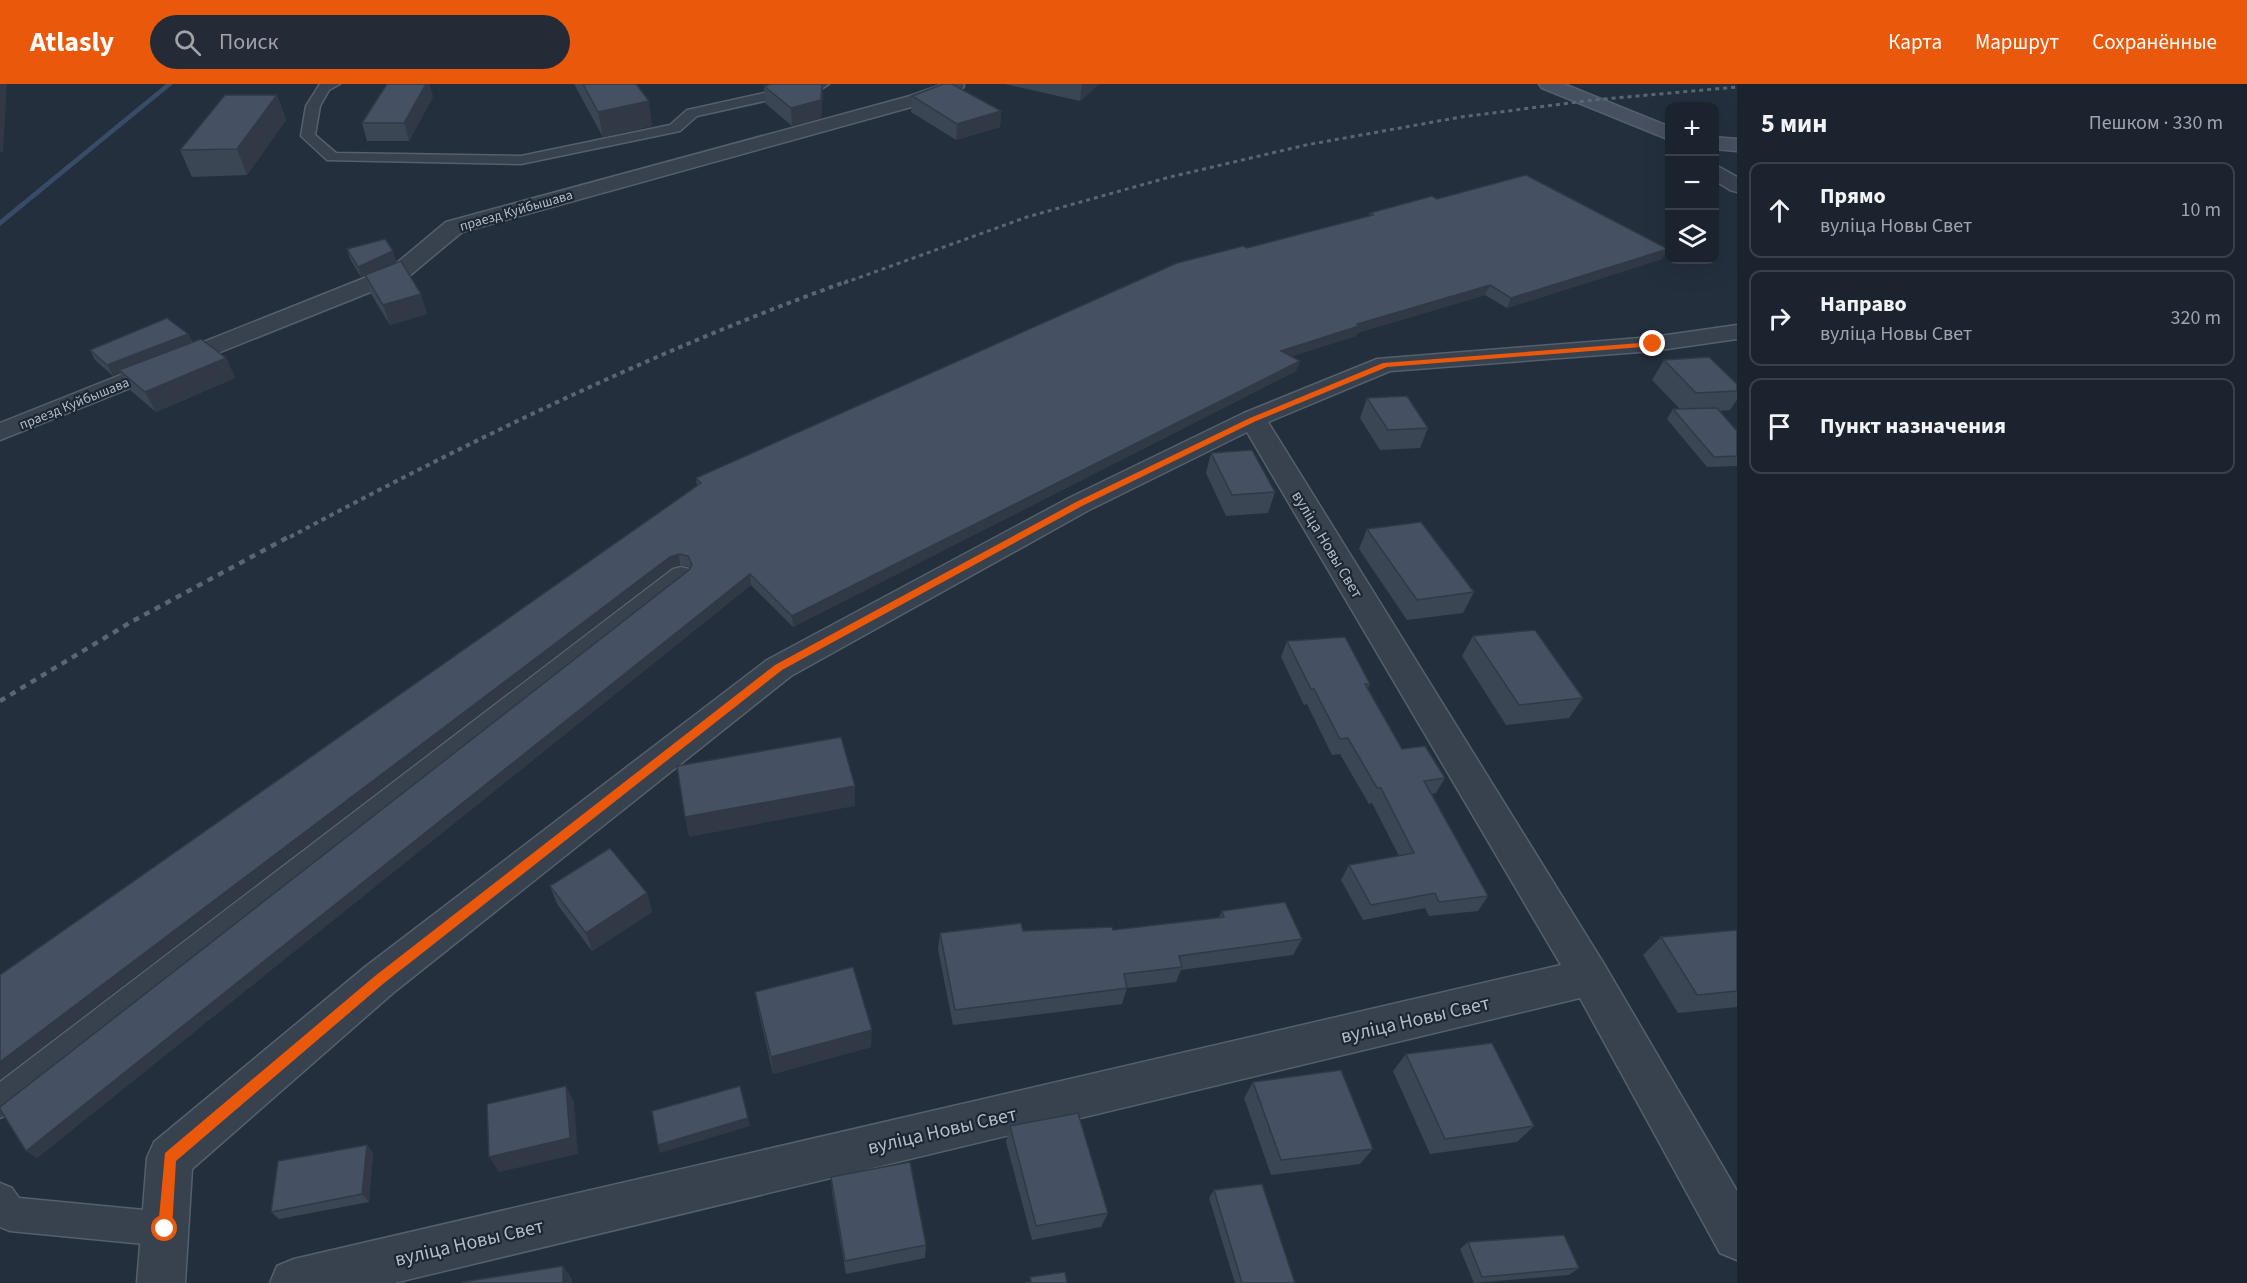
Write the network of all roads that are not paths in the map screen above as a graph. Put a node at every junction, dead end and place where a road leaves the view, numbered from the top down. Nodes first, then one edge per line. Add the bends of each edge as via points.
1 (334, 84) edge
2 (823, 84) edge
3 (954, 84) edge
4 (1548, 84) edge
5 (1665, 133) edge
6 (1719, 143) edge
7 (1737, 145) edge
8 (1719, 173) edge
9 (1737, 186) edge
10 (1737, 332) edge
11 (1253, 419) junction
12 (0, 432) edge
13 (681, 574) edge
14 (1590, 977) junction
15 (0, 1102) edge
16 (0, 1200) edge
17 (165, 1229) junction
18 (1737, 1236) edge
19 (161, 1283) edge
20 (294, 1283) edge

1 - 2 lane via 324,87 313,106 308,136 332,157 521,160 675,128 692,114
3 - 12 street, праезд Куйбышава via 916,100 454,227 400,272
4 - 5 main road
6 - 7 main road
8 - 9 street
10 - 11 street via 1653,344 1386,364
11 - 14 street, вуліца Новы Свет
11 - 17 street via 1079,504 779,668 379,980 170,1158
13 - 15 lane
14 - 18 street, вуліца Новы Свет
14 - 20 street, вуліца Новы Свет
16 - 17 lane via 10,1214
17 - 19 street

